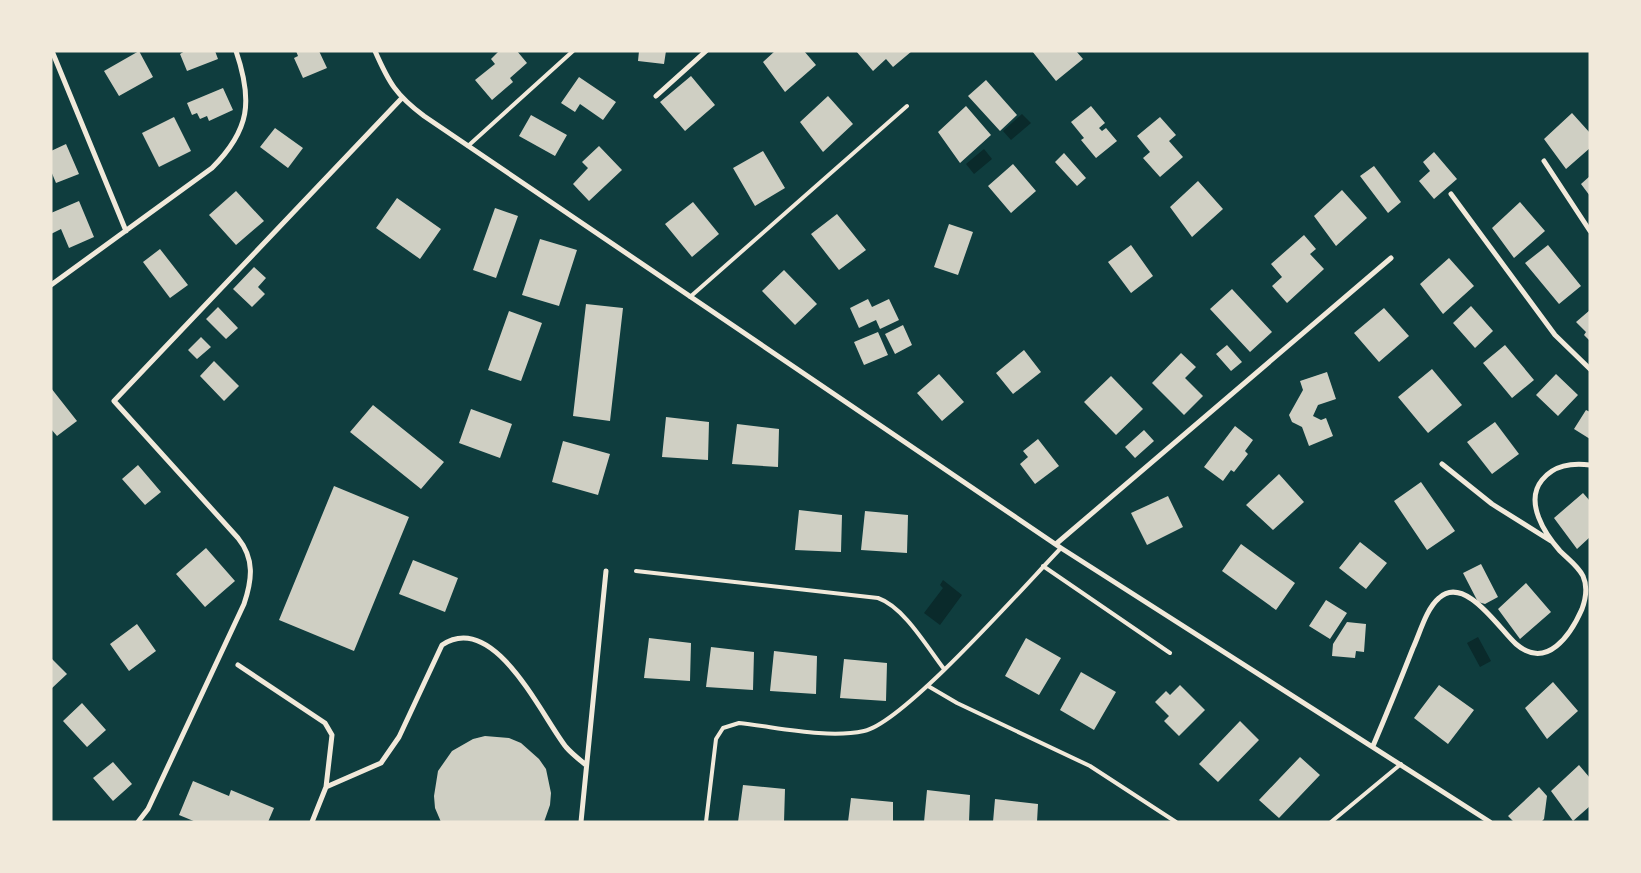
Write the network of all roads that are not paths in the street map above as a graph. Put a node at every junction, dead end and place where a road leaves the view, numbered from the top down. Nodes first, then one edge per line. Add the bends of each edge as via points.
1 (52, 51) edge
2 (236, 51) edge
3 (375, 51) edge
4 (573, 51) edge
5 (706, 51) edge
6 (656, 96) dead end
7 (402, 99) junction
8 (907, 106) dead end
9 (468, 146) junction
10 (1544, 161) dead end
11 (1451, 194) dead end
12 (126, 231) junction
13 (1590, 231) edge
14 (1391, 258) dead end
15 (51, 285) edge
16 (690, 297) junction
17 (1590, 369) edge
18 (1442, 464) dead end
19 (1590, 465) edge
20 (1553, 543) junction
21 (1059, 546) junction
22 (1043, 566) junction
23 (636, 570) dead end
24 (606, 571) dead end
25 (1170, 653) dead end
26 (238, 665) dead end
27 (944, 669) junction
28 (928, 686) junction
29 (1373, 746) junction
30 (1401, 764) junction
31 (586, 765) junction
32 (326, 787) junction
33 (138, 822) edge
34 (312, 822) edge
35 (581, 822) edge
36 (706, 822) edge
37 (1176, 822) edge
38 (1331, 822) edge
39 (1490, 822) edge

1 - 12 street
2 - 12 street via 247,100 242,128 235,142 212,168
3 - 7 street
4 - 9 lane
5 - 6 street
7 - 9 street
7 - 33 street via 114,402 238,538 247,552 251,569 244,604 148,809
8 - 16 lane
9 - 16 street
10 - 13 street
11 - 17 street via 1555,335
12 - 15 street
14 - 21 street
16 - 21 street
18 - 20 street via 1492,504
19 - 20 street via 1560,467 1543,478 1536,489 1536,510
20 - 29 street via 1579,569 1586,583 1584,603 1566,637 1548,651 1526,650 1516,644 1474,600 1455,592 1442,595 1423,626
21 - 22 lane
21 - 29 street
22 - 25 lane
22 - 27 lane
23 - 27 lane via 878,598 900,613
24 - 31 street
26 - 32 street via 325,723 332,735
27 - 28 lane
28 - 36 lane via 881,725 864,731 828,732 739,723 723,728 716,738
28 - 37 lane via 1090,766
29 - 30 street
30 - 38 lane
30 - 39 street
31 - 32 street via 567,749 506,659 478,640 453,637 442,645 399,737 381,763
31 - 35 street
32 - 34 street

